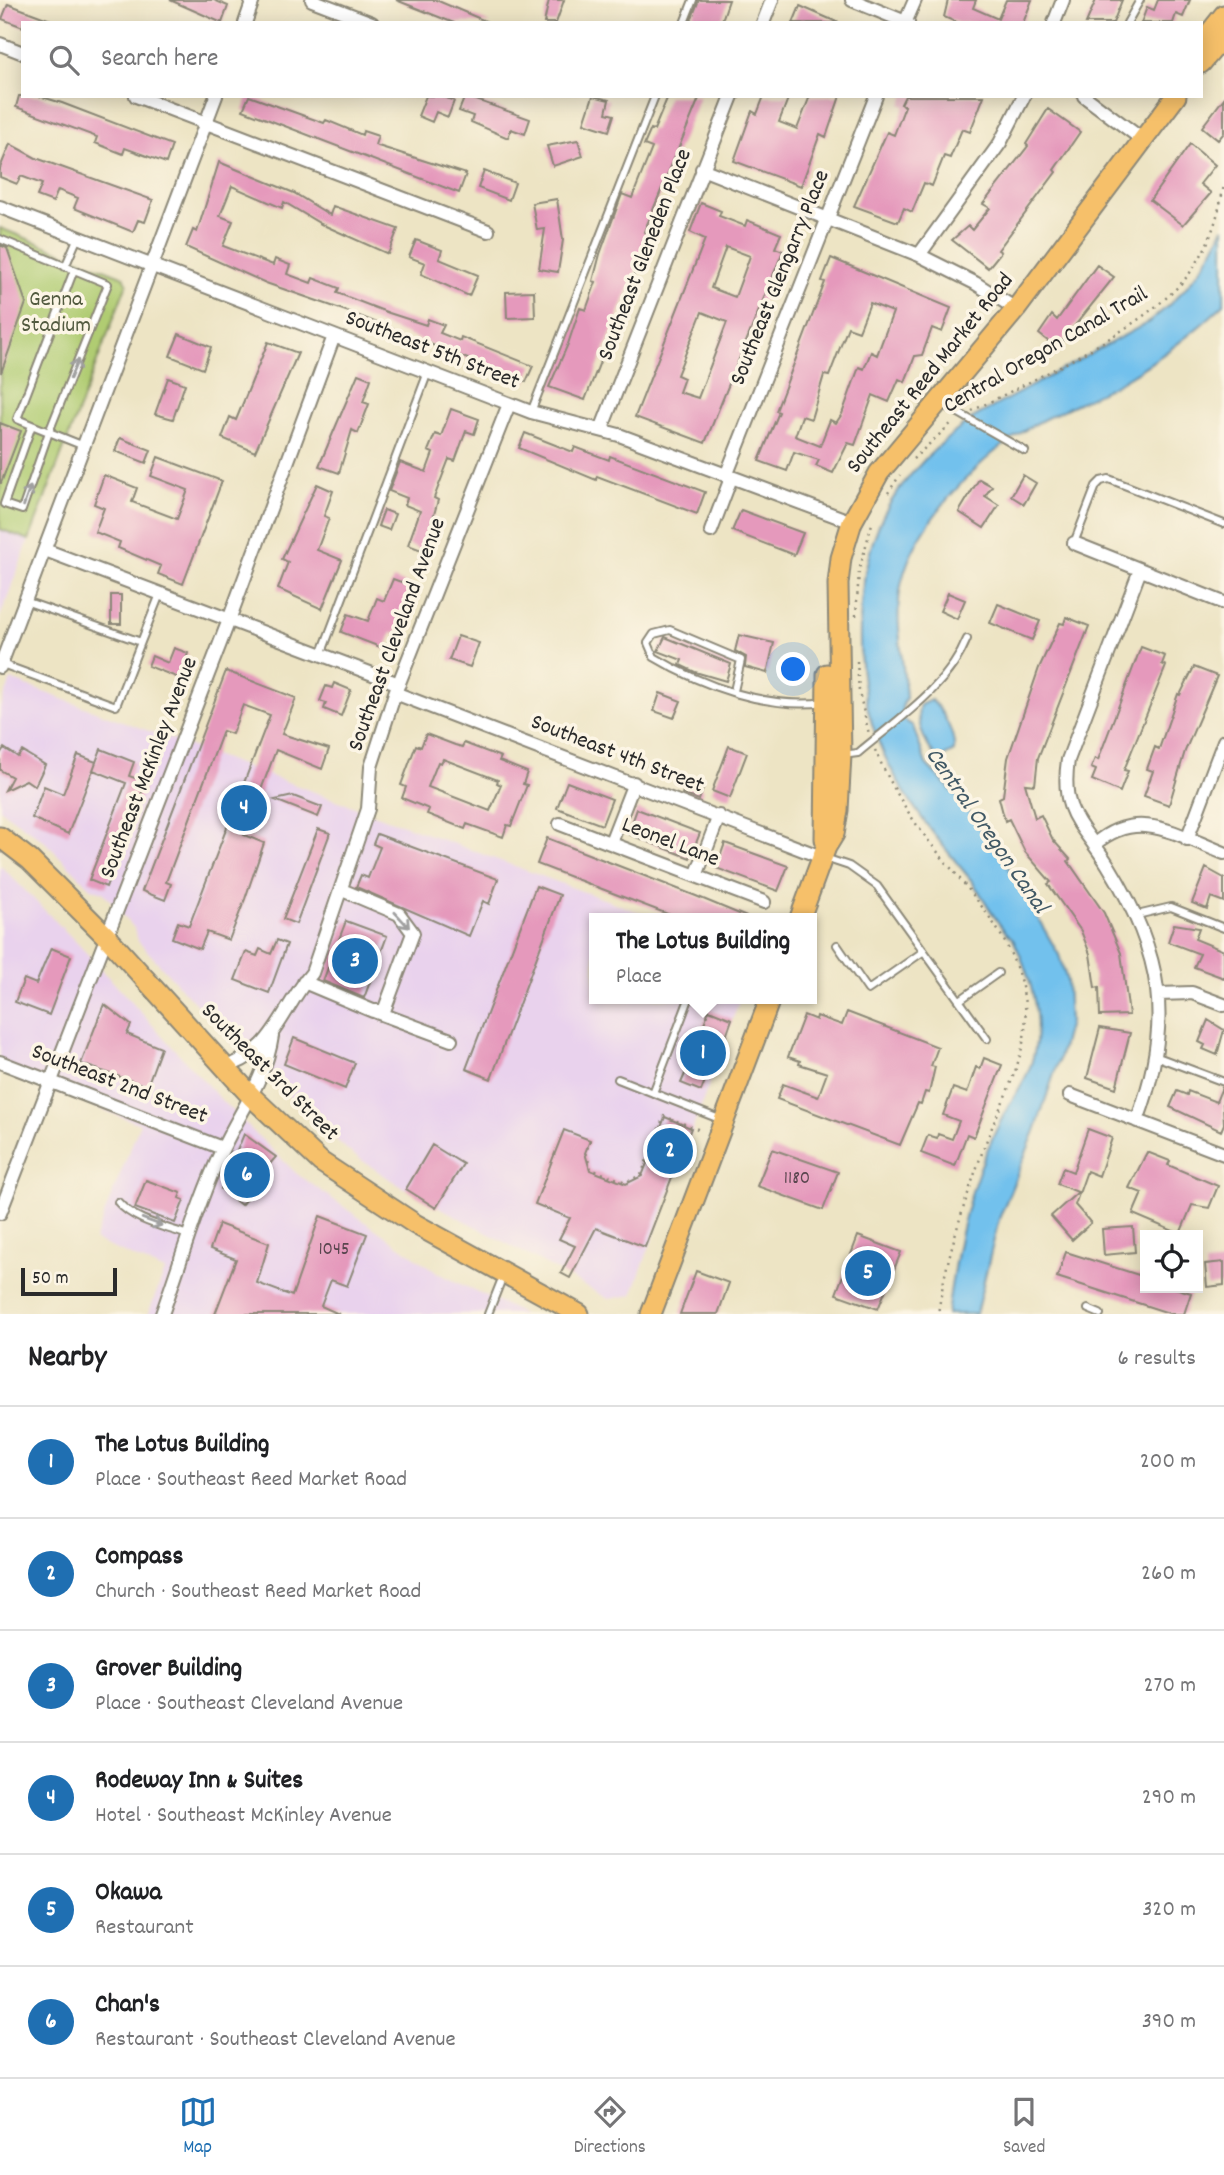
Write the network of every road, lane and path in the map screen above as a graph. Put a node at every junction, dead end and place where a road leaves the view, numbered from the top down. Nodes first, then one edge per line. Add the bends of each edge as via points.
1 (253, 0) edge
2 (312, 0) edge
3 (693, 0) edge
4 (772, 0) edge
5 (852, 0) edge
6 (915, 0) edge
7 (1063, 0) edge
8 (1140, 0) edge
9 (1224, 15) edge
10 (245, 21) edge
11 (367, 21) edge
12 (685, 21) edge
13 (764, 21) edge
14 (901, 21) edge
15 (907, 21) edge
16 (1055, 21) edge
17 (1128, 21) edge
18 (1224, 35) edge
19 (1203, 41) edge
20 (0, 44) edge
21 (21, 52) edge
22 (1203, 61) edge
23 (141, 98) edge
24 (215, 98) edge
25 (654, 98) edge
26 (731, 98) edge
27 (875, 98) edge
28 (1023, 98) edge
29 (1087, 98) edge
30 (1160, 98) edge
31 (1174, 98) edge
32 (206, 123) junction
33 (1139, 136) junction
34 (702, 169) junction
35 (1224, 185) edge
36 (0, 207) edge
37 (826, 220) junction
38 (488, 231) dead end
39 (78, 237) junction
40 (0, 239) edge
41 (919, 255) junction
42 (65, 267) junction
43 (154, 267) junction
44 (74, 270) junction
45 (1012, 306) junction
46 (334, 336) junction
47 (428, 372) junction
48 (935, 399) junction
49 (509, 404) junction
50 (531, 412) junction
51 (962, 415) junction
52 (32, 425) junction
53 (601, 430) junction
54 (49, 432) junction
55 (84, 446) junction
56 (1025, 452) dead end
57 (728, 477) junction
58 (887, 494) dead end
59 (876, 513) dead end
60 (847, 520) junction
61 (1224, 524) edge
62 (711, 531) dead end
63 (1074, 543) joint
64 (45, 550) junction
65 (1140, 570) junction
66 (160, 594) junction
67 (25, 601) junction
68 (1224, 603) edge
69 (229, 620) junction
70 (855, 622) dead end
71 (967, 639) dead end
72 (141, 642) junction
73 (321, 656) junction
74 (856, 658) dead end
75 (1, 665) edge
76 (397, 688) junction
77 (734, 691) junction
78 (827, 702) junction
79 (874, 739) junction
80 (1224, 741) edge
81 (834, 756) junction
82 (634, 783) junction
83 (719, 816) junction
84 (559, 824) dead end
85 (0, 837) edge
86 (1187, 839) junction
87 (611, 842) junction
88 (1095, 844) junction
89 (825, 853) junction
90 (1224, 853) edge
91 (696, 876) junction
92 (342, 890) junction
93 (764, 902) dead end
94 (802, 913) edge
95 (1137, 915) junction
96 (1224, 928) edge
97 (107, 937) junction
98 (837, 944) dead end
99 (925, 951) junction
100 (998, 973) dead end
101 (304, 982) junction
102 (1158, 994) junction
103 (960, 1000) junction
104 (687, 1004) edge
105 (768, 1004) edge
106 (1224, 1005) edge
107 (374, 1011) junction
108 (272, 1036) junction
109 (988, 1039) dead end
110 (451, 1040) dead end
111 (1155, 1056) junction
112 (0, 1062) edge
113 (224, 1067) junction
114 (618, 1079) dead end
115 (52, 1082) junction
116 (1224, 1082) edge
117 (653, 1093) junction
118 (1070, 1095) dead end
119 (252, 1097) junction
120 (724, 1121) junction
121 (1137, 1121) junction
122 (700, 1130) dead end
123 (590, 1140) dead end
124 (222, 1148) junction
125 (1224, 1154) edge
126 (118, 1202) dead end
127 (0, 1213) edge
128 (190, 1236) junction
129 (504, 1274) junction
130 (1088, 1310) dead end
131 (162, 1314) edge
132 (488, 1314) edge
133 (579, 1314) edge
134 (651, 1314) edge
135 (938, 1314) edge
136 (1100, 1314) edge

1 - 10 street
2 - 11 street
3 - 12 lane
4 - 13 street
5 - 14 street
6 - 15 street
7 - 16 street
8 - 17 lane
9 - 19 main road
18 - 22 main road
20 - 21 street
23 - 32 street
24 - 32 street
25 - 50 lane
26 - 34 street, Southeast Gleneden Place
27 - 37 street, Southeast Glengarry Place
28 - 41 street via 1004,137
29 - 33 street
30 - 33 main road, Southeast Reed Market Road
31 - 33 main road, Southeast Reed Market Road
32 - 38 street
32 - 43 street
33 - 45 main road, Southeast Reed Market Road
34 - 37 street
34 - 53 street, Southeast Gleneden Place
35 - 51 path, Central Oregon Canal Trail via 1212,236 1192,271 1158,306
36 - 39 street, Southeast 5th Street
37 - 41 street
37 - 57 street, Southeast Glengarry Place
39 - 42 lane
39 - 43 street, Southeast 5th Street
40 - 42 lane
41 - 45 street
42 - 44 lane
43 - 46 street, Southeast 5th Street
43 - 55 street
44 - 52 lane via 17,419
54 -> 44 lane via 108,284
45 - 48 main road, Southeast Reed Market Road
46 - 47 street, Southeast 5th Street
46 - 69 street, Southeast McKinley Avenue
47 - 49 street, Southeast 5th Street
47 - 73 lane
48 - 51 lane
48 - 60 main road, Southeast Reed Market Road
49 - 50 street, Southeast 5th Street
49 - 76 street, Southeast Cleveland Avenue
50 - 53 street, Southeast 5th Street
51 - 56 lane
51 - 58 path, Central Oregon Canal Trail via 930,441
52 - 54 lane
52 -> 54 lane via 4,504 22,510
53 - 57 street, Southeast 5th Street
54 - 55 lane
55 - 64 street
57 - 60 street, Southeast 5th Street
57 - 62 street, Southeast Glengarry Place
59 - 70 path via 859,571
60 - 78 main road, Southeast Reed Market Road via 828,568
60 - 81 main road, Southeast Reed Market Road via 838,584
61 - 63 lane via 1109,480 1101,481
63 - 65 street
64 - 66 street, Southeast 4th Street
64 - 67 street
65 - 68 street
65 - 88 street via 1068,760 1064,787 1069,808
66 - 69 street, Southeast 4th Street
66 - 72 lane
67 - 72 lane
67 - 75 street
69 - 73 street, Southeast 4th Street
69 - 97 street, Southeast McKinley Avenue
71 - 79 lane via 945,677
72 - 75 lane via 116,706
73 - 76 street, Southeast 4th Street
74 - 79 path via 859,692
76 - 82 street, Southeast 4th Street
76 - 92 street, Southeast Cleveland Avenue via 371,767 368,809
77 - 77 lane via 682,673 654,657 648,643 654,634 670,630 741,660
77 - 78 lane via 781,702
78 - 81 main road, Southeast Reed Market Road
79 - 81 lane via 858,753
79 - 135 path via 888,778 919,828 1007,946 1022,983 1025,1040 1015,1078 960,1213
80 - 86 street
81 - 89 main road, Southeast Reed Market Road via 834,834
82 - 83 street, Southeast 4th Street
82 - 87 street
83 - 89 street, Southeast 4th Street
83 - 91 street
84 - 87 street, Leonel Lane
85 - 97 main road, Southeast 3rd Street via 30,860
86 - 88 street via 1142,823 1111,830
86 - 90 street
87 - 91 street, Leonel Lane
88 - 95 street
89 - 94 main road, Southeast Reed Market Road
89 - 99 lane via 877,886
91 - 93 street, Leonel Lane
92 - 101 street, Southeast Cleveland Avenue via 312,973
92 -> 107 street via 399,914 413,933 384,1011
95 - 96 lane via 1171,906
95 - 102 street via 1152,953
97 - 113 main road, Southeast 3rd Street
97 - 115 street, Southeast McKinley Avenue
98 - 99 lane via 868,990
99 - 103 lane
100 - 103 lane
101 - 107 street
101 - 108 street, Southeast Cleveland Avenue
102 - 106 street via 1192,993
102 - 111 street
103 - 109 lane
104 - 117 lane
105 - 120 main road
107 - 110 street
108 - 113 street, Southeast Cleveland Avenue via 250,1057
108 - 119 street, Southeast Cleveland Avenue via 270,1057
111 - 116 lane
111 - 121 street
112 - 115 street, Southeast 2nd Street
113 - 119 main road, Southeast 3rd Street
114 - 117 lane
115 - 124 street, Southeast 2nd Street
115 - 127 street, Southeast McKinley Avenue
117 - 120 lane
118 - 121 street
119 - 124 street, Southeast Cleveland Avenue
119 - 129 main road, Southeast 3rd Street via 321,1162 368,1196
120 - 134 main road
121 - 125 street
122 - 123 path via 664,1116 641,1175 626,1182 591,1169 586,1153
124 - 128 street, Southeast Cleveland Avenue
126 -> 128 lane via 139,1217
128 - 131 street, Southeast Cleveland Avenue
129 - 132 lane
129 - 133 main road, Southeast 3rd Street
130 - 136 lane

